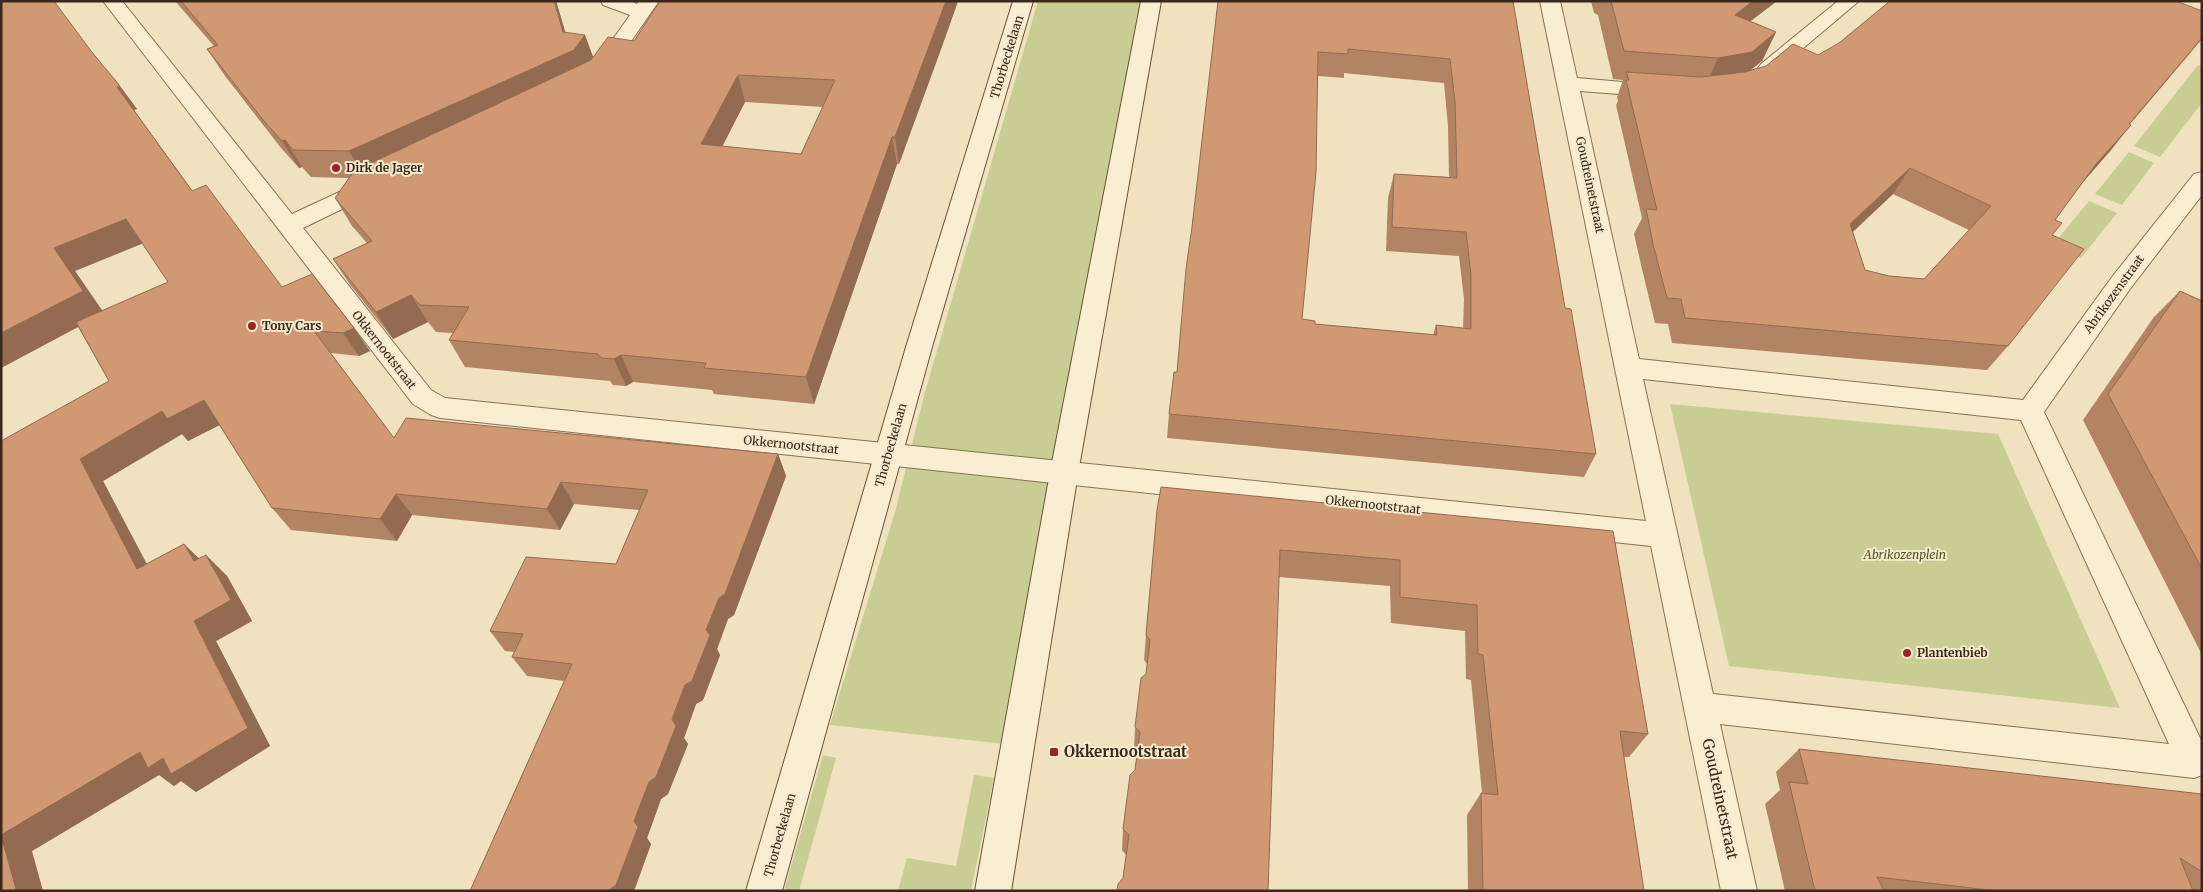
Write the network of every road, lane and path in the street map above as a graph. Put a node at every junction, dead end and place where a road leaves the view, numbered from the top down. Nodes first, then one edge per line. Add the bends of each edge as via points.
1 (112, 1) edge
2 (610, 1) edge
3 (1024, 1) edge
4 (1151, 1) edge
5 (1550, 1) edge
6 (1850, 1) edge
7 (646, 7) edge
8 (1753, 81) edge
9 (593, 82) edge
10 (1568, 84) junction
11 (1675, 92) edge
12 (393, 176) edge
13 (2202, 179) edge
14 (287, 226) junction
15 (1629, 368) junction
16 (2030, 411) junction
17 (888, 455) junction
18 (1064, 473) junction
19 (1664, 535) junction
20 (1700, 707) junction
21 (2198, 764) edge
22 (764, 891) edge
23 (993, 891) edge
24 (1739, 891) edge

1 - 14 street, Okkernootstraat
2 - 7 street
3 - 17 street, Thorbeckelaan
4 - 18 street
5 - 10 street, Goudreinetstraat
6 - 8 street
7 - 9 street
10 - 11 street
10 - 15 street, Goudreinetstraat
12 - 14 street
13 - 16 street, Abrikozenstraat via 2121,283
14 - 17 street, Okkernootstraat via 422,397 440,408
15 - 16 street
15 - 19 street
16 - 21 street
17 - 18 street, Okkernootstraat
17 - 22 street, Thorbeckelaan
18 - 19 street, Okkernootstraat
18 - 23 street
19 - 20 street
20 - 21 street
20 - 24 street, Goudreinetstraat

